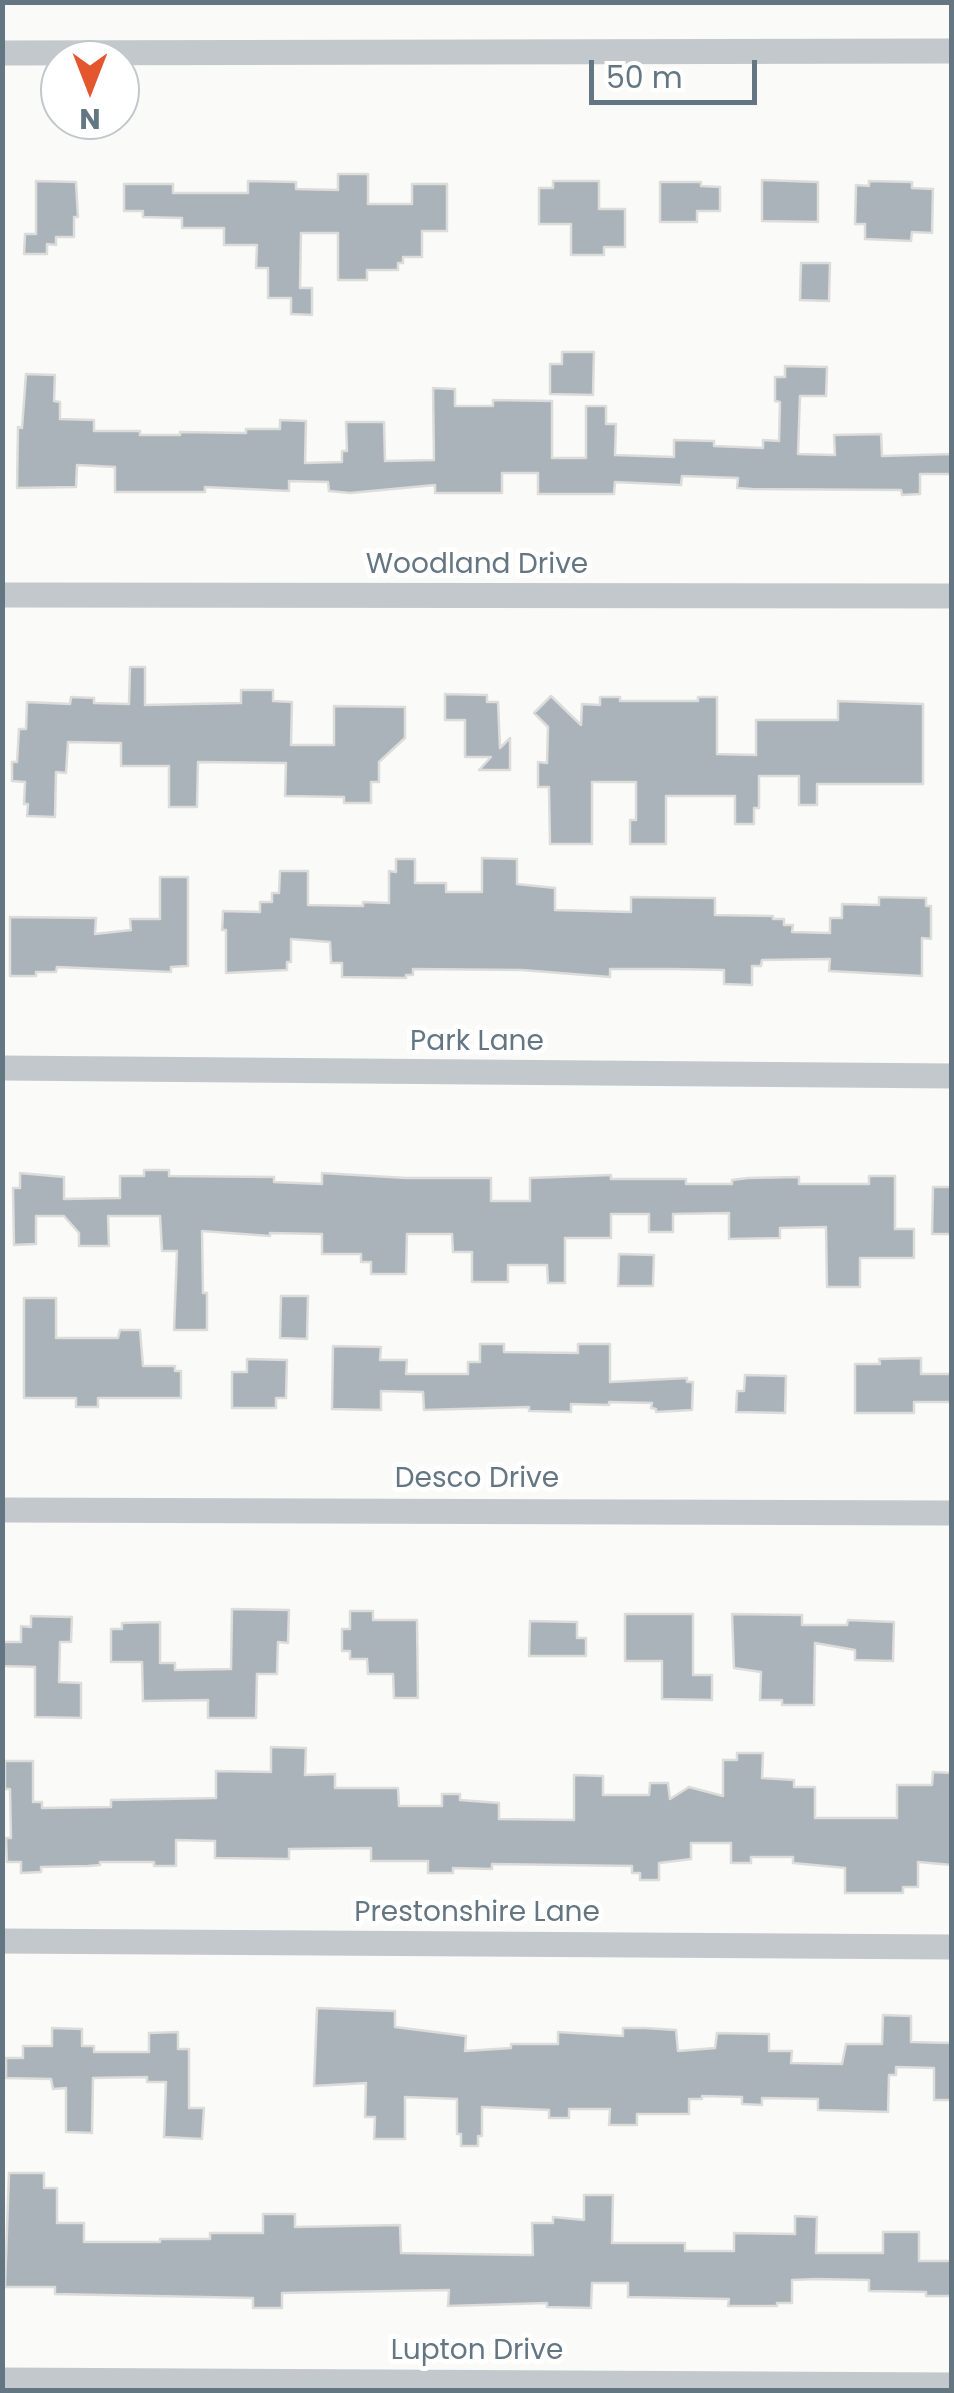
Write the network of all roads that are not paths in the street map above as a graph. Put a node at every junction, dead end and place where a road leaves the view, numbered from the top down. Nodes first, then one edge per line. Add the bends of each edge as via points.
1 (952, 51) edge
2 (2, 53) edge
3 (2, 595) edge
4 (952, 596) edge
5 (2, 1068) edge
6 (952, 1076) edge
7 (2, 1510) edge
8 (952, 1513) edge
9 (2, 1941) edge
10 (952, 1948) edge
11 (2, 2380) edge
12 (952, 2385) edge

1 - 2 street
3 - 4 street, Woodland Drive
5 - 6 street, Park Lane
7 - 8 street, Desco Drive
9 - 10 street, Prestonshire Lane
11 - 12 street, Lupton Drive

